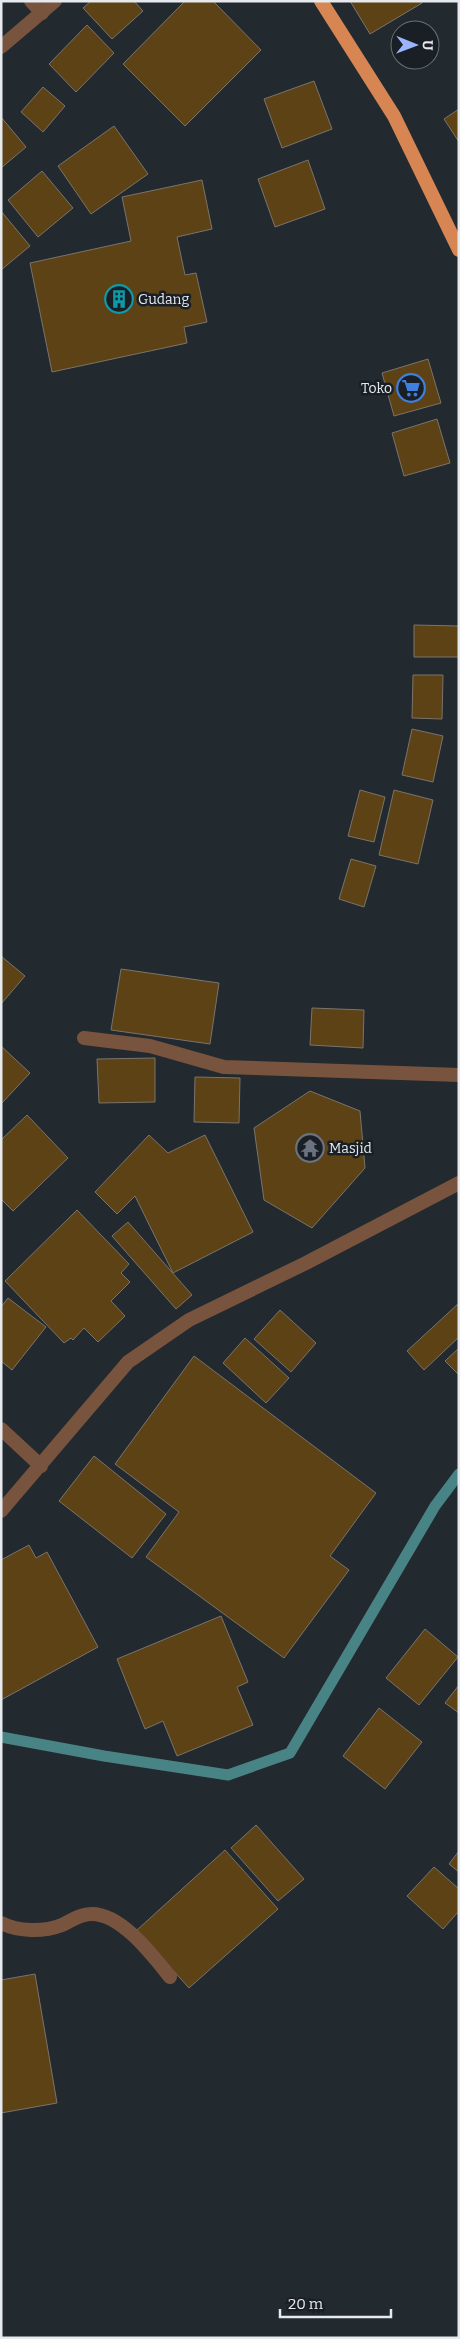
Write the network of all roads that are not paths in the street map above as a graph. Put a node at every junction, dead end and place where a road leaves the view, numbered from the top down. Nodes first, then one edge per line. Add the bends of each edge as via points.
1 (31, 1) edge
2 (55, 1) edge
3 (321, 1) edge
4 (42, 13) junction
5 (1, 47) edge
6 (459, 250) edge
7 (84, 1038) dead end
8 (459, 1075) edge
9 (459, 1183) edge
10 (1, 1429) edge
11 (41, 1466) junction
12 (1, 1511) edge
13 (1, 1923) edge
14 (170, 1977) dead end

1 - 4 street
2 - 4 street
3 - 6 highway via 394,116
4 - 5 street
7 - 8 street via 150,1046 224,1067
9 - 11 street via 189,1320 128,1362
10 - 11 street
11 - 12 street
13 - 14 street via 9,1927 41,1929 60,1926 82,1915 105,1916 137,1937

